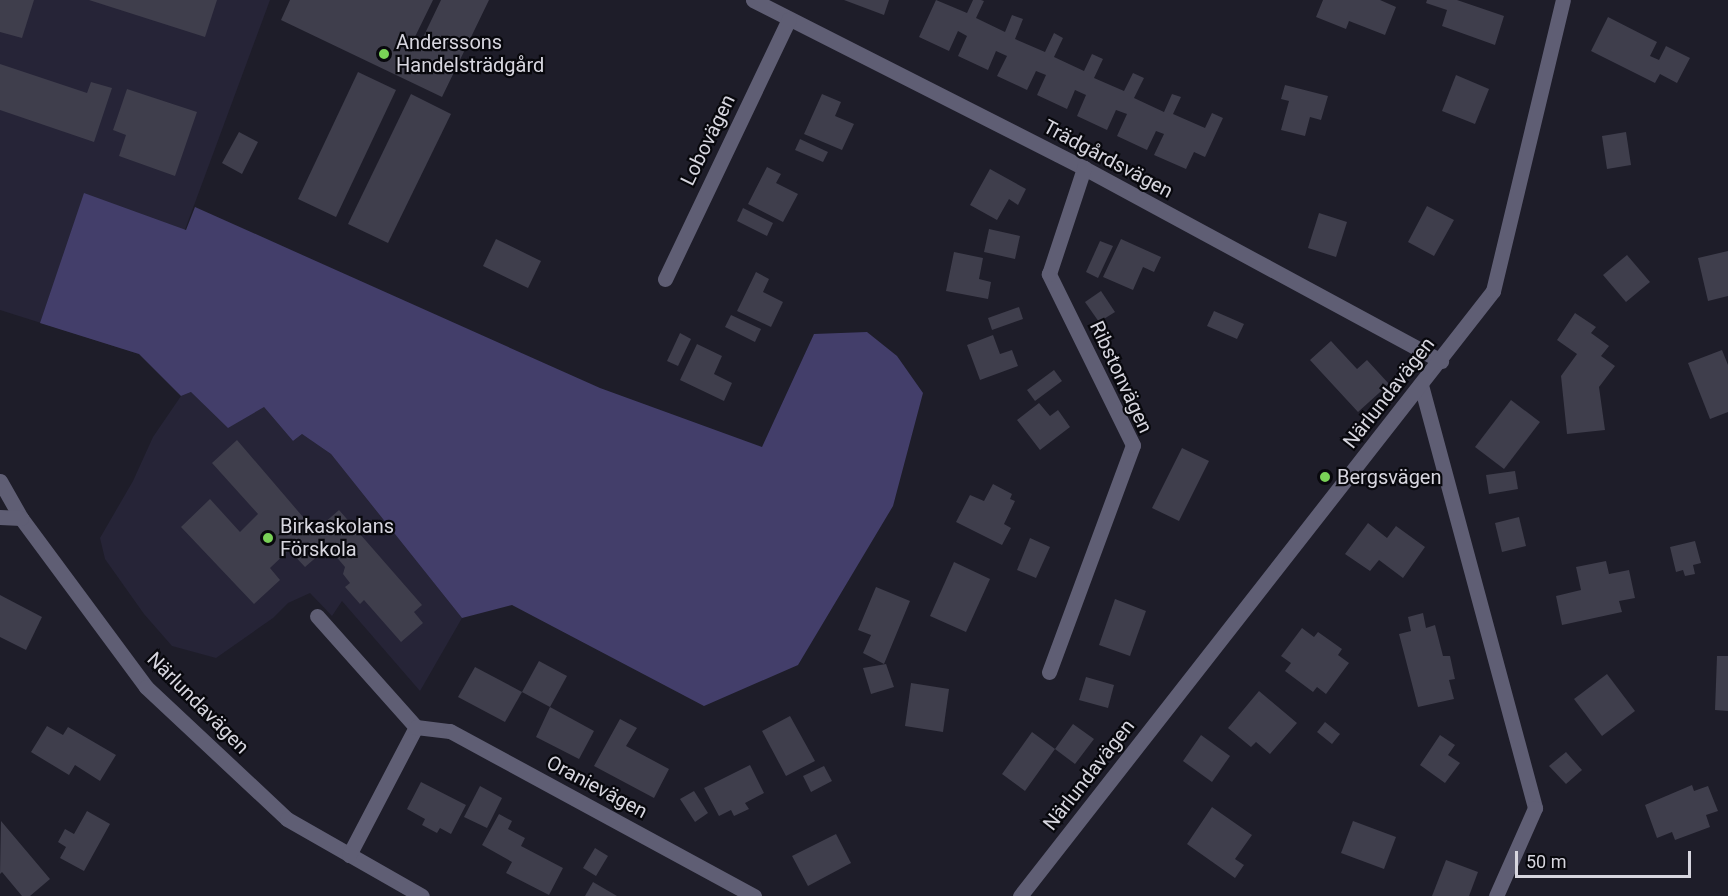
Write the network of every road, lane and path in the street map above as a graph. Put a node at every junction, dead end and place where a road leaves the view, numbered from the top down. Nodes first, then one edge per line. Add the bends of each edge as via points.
1 (753, 0) edge
2 (1563, 0) edge
3 (773, 5) edge
4 (789, 19) junction
5 (1084, 168) junction
6 (665, 279) dead end
7 (1441, 360) junction
8 (1421, 385) junction
9 (0, 481) edge
10 (21, 518) junction
11 (1, 519) edge
12 (317, 616) dead end
13 (1048, 672) dead end
14 (416, 727) junction
15 (349, 855) junction
16 (422, 896) edge
17 (754, 896) edge
18 (1020, 896) edge
19 (1496, 896) edge

1 - 3 street, Trädgårdsvägen
2 - 7 street, Närlundavägen via 1493,291
3 - 4 street, Trädgårdsvägen
4 - 5 street, Trädgårdsvägen
4 - 6 street, Lobovägen
5 - 7 street, Trädgårdsvägen
5 - 13 street, Ribstonvägen via 1049,274 1133,445
7 - 8 street, Närlundavägen
8 - 18 street, Närlundavägen
8 - 19 street via 1535,808
9 - 10 street, Närlundavägen
10 - 11 street
10 - 15 street, Närlundavägen via 146,687 287,819
12 - 14 street
14 - 15 street
14 - 17 street, Oranievägen via 450,731
15 - 16 street, Närlundavägen

